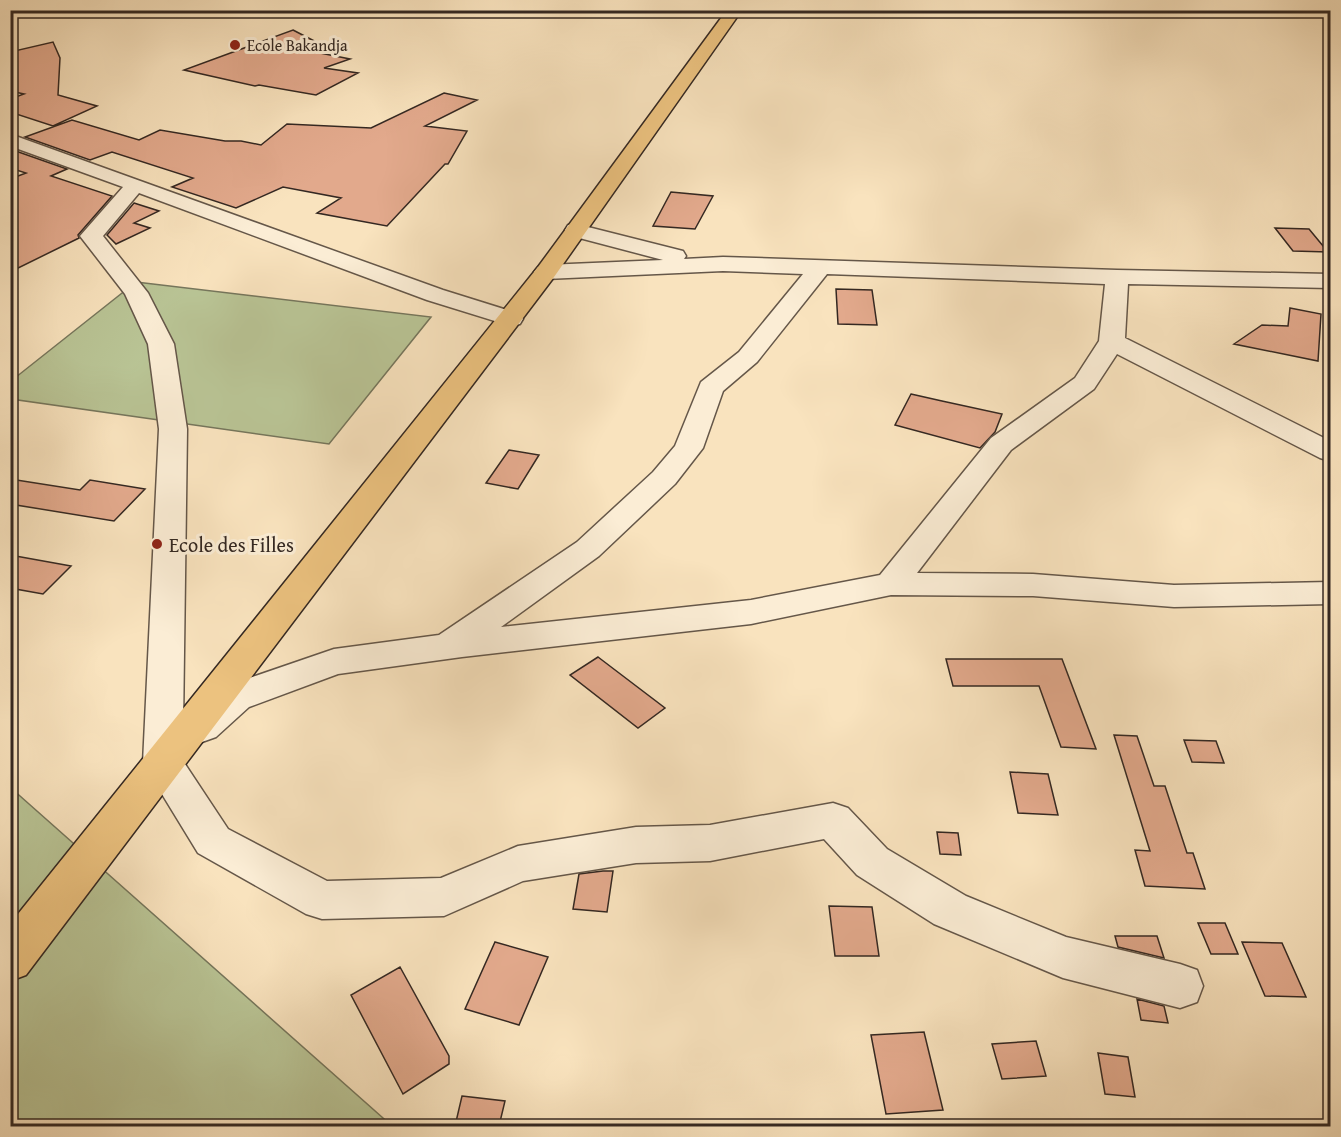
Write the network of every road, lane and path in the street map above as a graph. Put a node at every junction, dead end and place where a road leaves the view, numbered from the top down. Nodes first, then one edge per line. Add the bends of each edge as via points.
1 (735, 10) edge
2 (10, 139) edge
3 (136, 185) junction
4 (576, 230) junction
5 (707, 265) junction
6 (821, 267) junction
7 (546, 272) junction
8 (1117, 277) junction
9 (1330, 281) edge
10 (511, 319) junction
11 (1112, 341) junction
12 (1330, 452) edge
13 (891, 584) junction
14 (1330, 593) edge
15 (440, 647) junction
16 (163, 763) junction
17 (10, 960) edge
18 (1180, 986) dead end

1 - 4 main road
2 - 3 street
3 - 10 street
3 - 16 street via 90,236 136,293 161,344 173,429
4 - 5 street
4 - 7 main road
5 - 6 street
5 - 7 street
6 - 8 street
6 - 15 street via 748,357 711,388 689,448 664,478 561,570 464,636
7 - 10 main road
8 - 9 street
8 - 11 street
10 - 16 main road
11 - 12 street
11 - 13 street via 1085,383 1001,444
13 - 14 street via 1033,585 1174,596
13 - 15 street via 752,612
15 - 16 street via 334,662 236,697
16 - 17 main road
16 - 18 street via 213,841 322,900 444,897 518,864 636,845 710,843 832,820 872,862 951,910 1063,957

